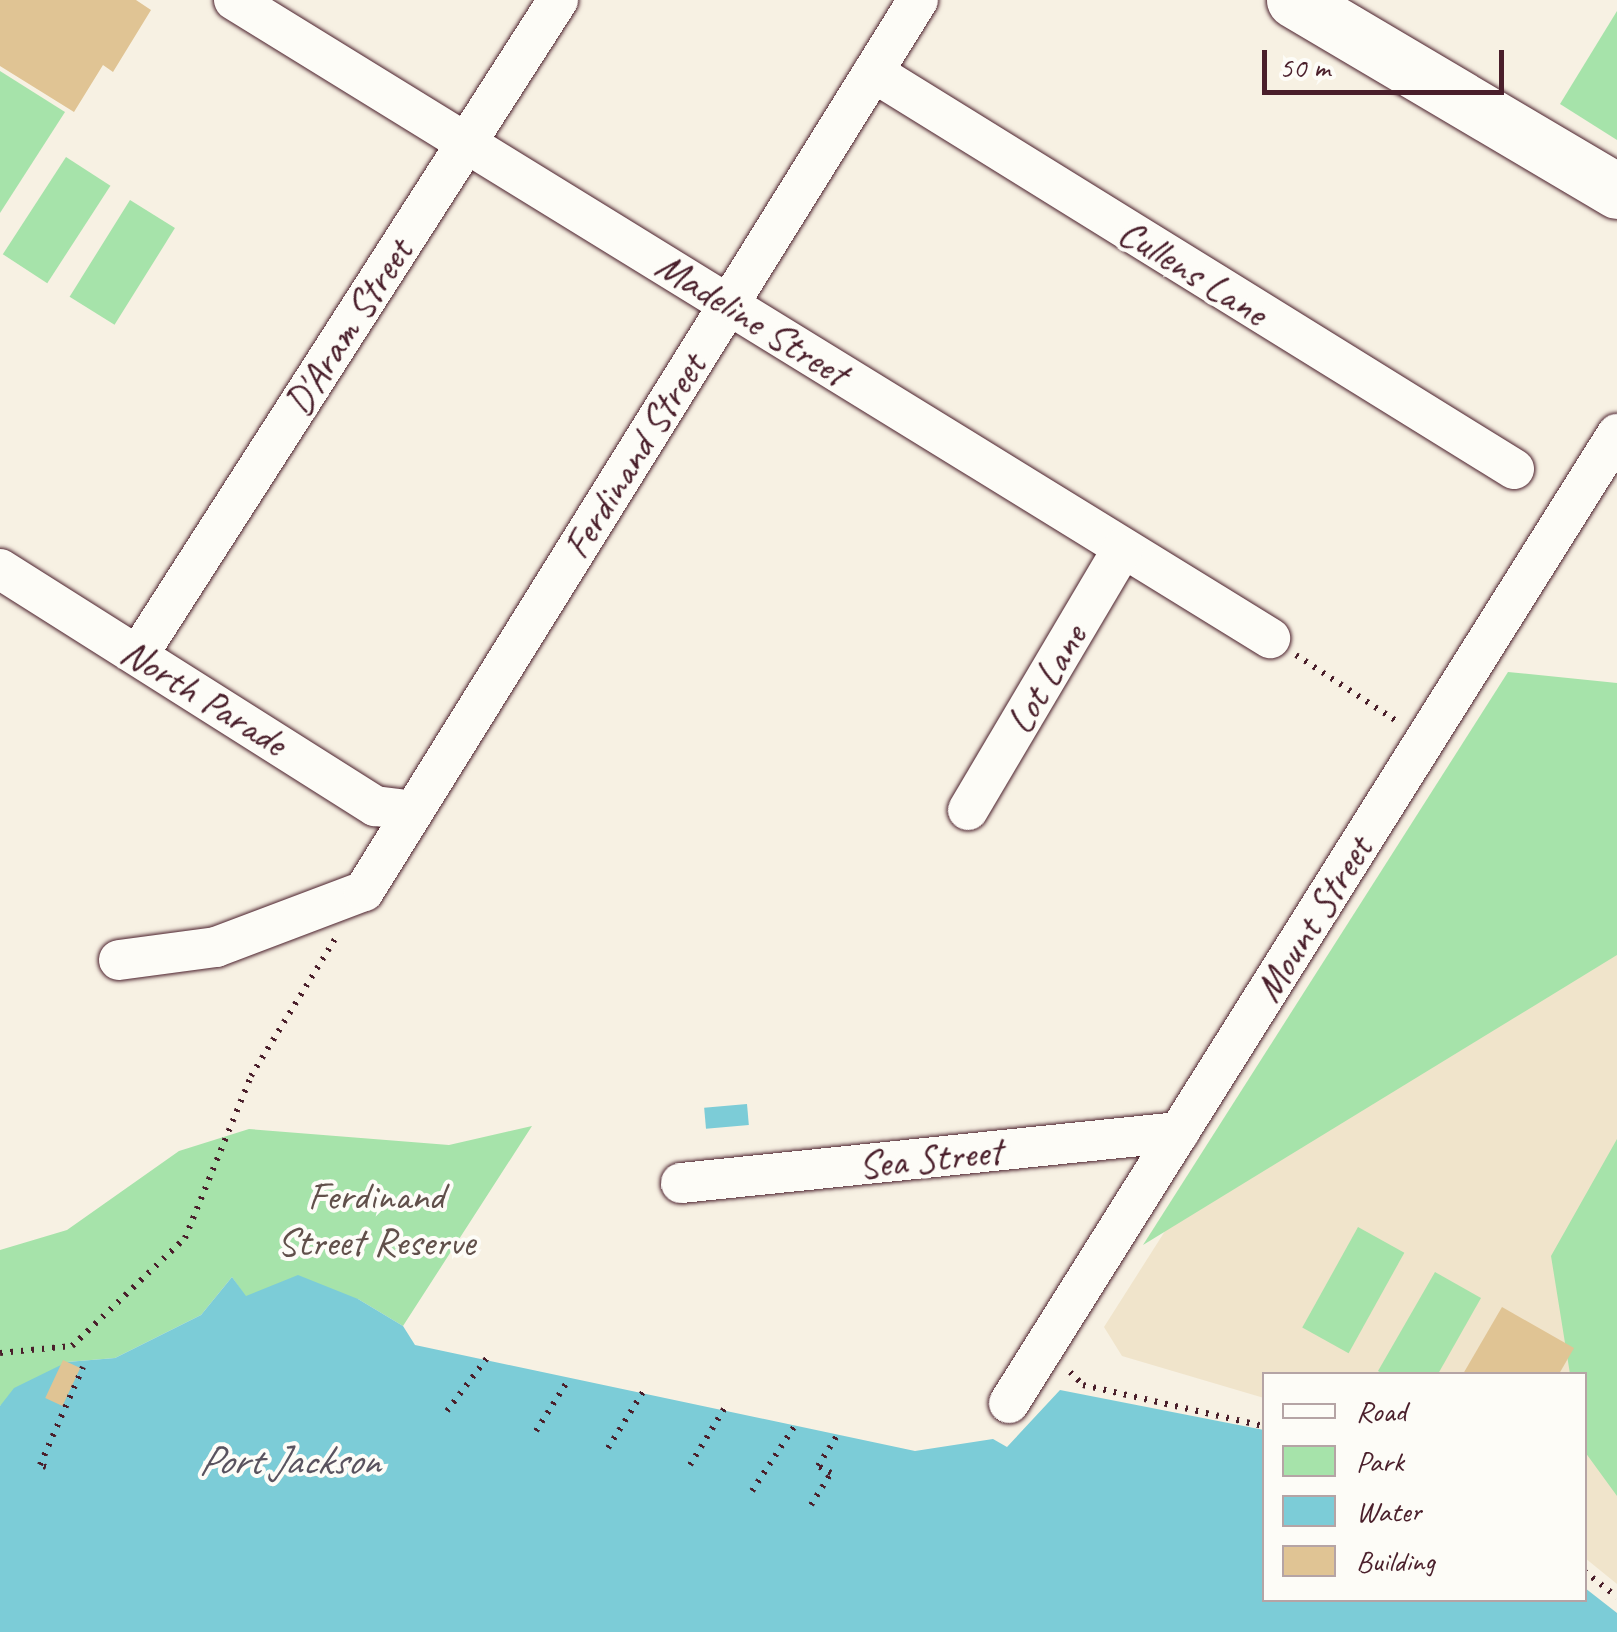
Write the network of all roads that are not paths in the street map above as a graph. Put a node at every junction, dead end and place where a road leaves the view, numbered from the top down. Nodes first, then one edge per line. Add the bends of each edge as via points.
1 (234, 0) edge
2 (558, 0) edge
3 (918, 0) edge
4 (1294, 0) edge
5 (874, 72) junction
6 (466, 143) junction
7 (1617, 191) edge
8 (729, 304) junction
9 (1617, 434) edge
10 (1514, 469) dead end
11 (1123, 548) junction
12 (0, 569) edge
13 (1270, 638) road end
14 (138, 654) junction
15 (968, 810) dead end
16 (414, 811) junction
17 (118, 960) dead end
18 (1179, 1132) junction
19 (681, 1183) dead end
20 (1008, 1403) dead end

1 - 6 street, Madeline Street
2 - 6 street, D'Aram Street
3 - 5 street, Ferdinand Street
4 - 7 street
5 - 8 street, Ferdinand Street
5 - 10 street, Cullens Lane
6 - 8 street, Madeline Street
6 - 14 street, D'Aram Street
8 - 11 street, Madeline Street
8 - 16 street, Ferdinand Street
9 - 18 street, Mount Street
11 - 13 street, Madeline Street
11 - 15 street, Lot Lane
12 - 14 street, North Parade
14 - 16 street, North Parade via 375,806
16 - 17 street, Ferdinand Street via 364,892 216,947
18 - 19 street, Sea Street
18 - 20 street, Mount Street

